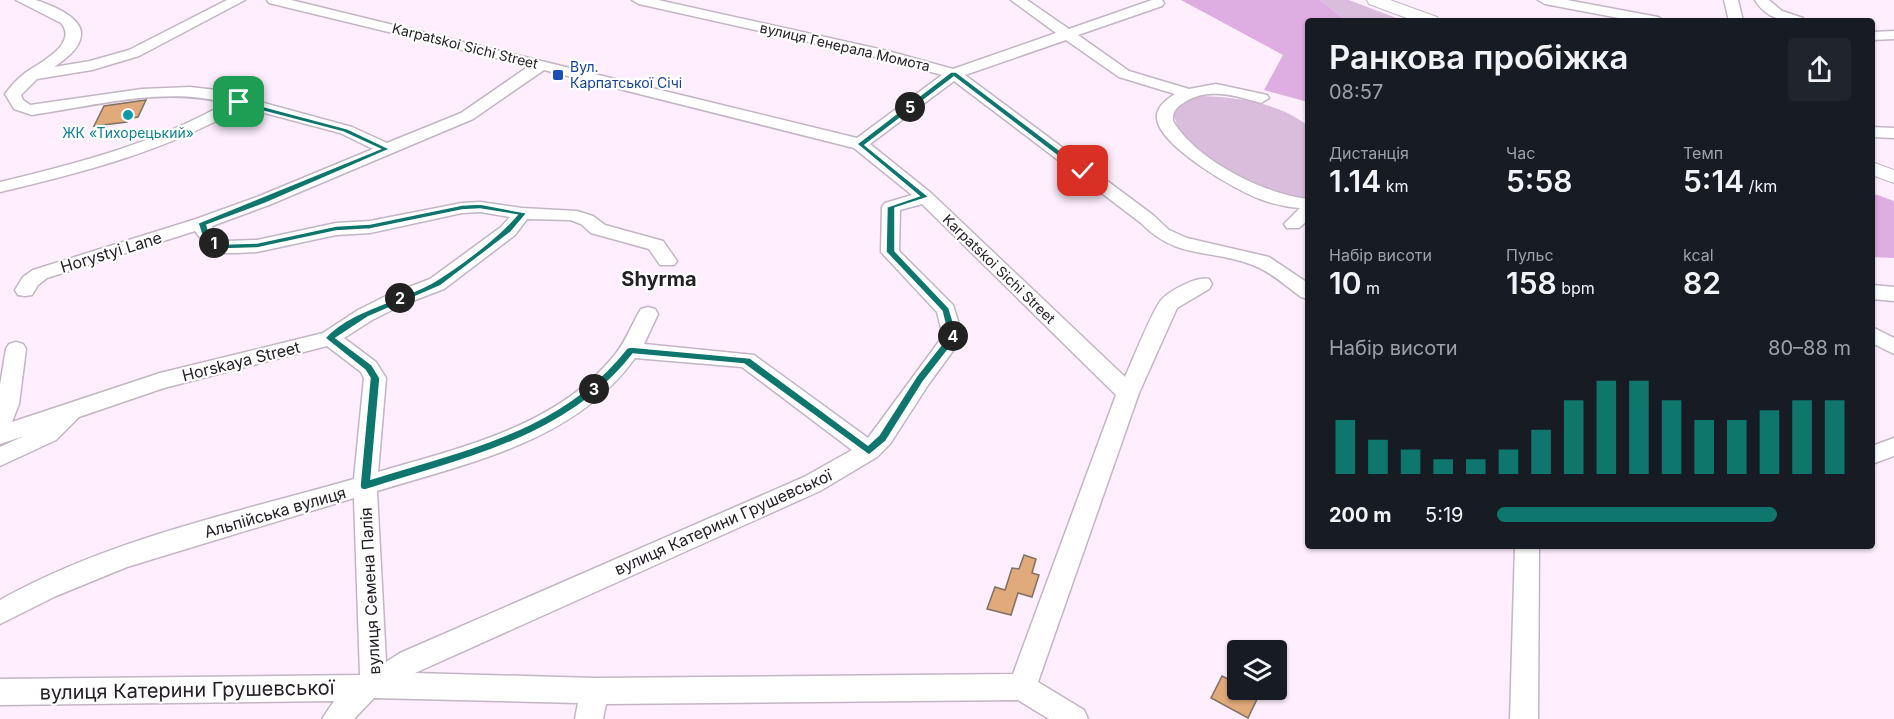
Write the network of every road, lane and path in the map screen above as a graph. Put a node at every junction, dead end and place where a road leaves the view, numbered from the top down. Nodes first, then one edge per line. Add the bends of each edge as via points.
1 (23, 0) edge
2 (238, 0) edge
3 (274, 0) edge
4 (639, 0) edge
5 (1018, 0) edge
6 (1375, 0) edge
7 (1545, 0) edge
8 (1731, 0) edge
9 (1762, 0) edge
10 (1157, 3) dead end
11 (1601, 6) edge
12 (1423, 18) edge
13 (1647, 18) edge
14 (1735, 18) edge
15 (1789, 18) edge
16 (1067, 33) junction
17 (1894, 34) edge
18 (1875, 36) edge
19 (542, 64) junction
20 (954, 74) junction
21 (32, 76) junction
22 (1187, 93) junction
23 (1262, 98) dead end
24 (239, 102) junction
25 (1875, 132) edge
26 (1894, 133) edge
27 (860, 144) junction
28 (386, 149) junction
29 (1875, 169) edge
30 (1894, 177) edge
31 (0, 187) edge
32 (925, 197) junction
33 (1305, 203) edge
34 (522, 213) junction
35 (1305, 214) edge
36 (202, 223) junction
37 (1293, 224) dead end
38 (667, 261) dead end
39 (1202, 284) dead end
40 (25, 290) dead end
41 (1305, 290) edge
42 (1875, 292) edge
43 (1894, 294) edge
44 (648, 314) dead end
45 (1875, 336) edge
46 (330, 338) junction
47 (1894, 347) edge
48 (16, 348) dead end
49 (631, 350) junction
50 (1128, 393) junction
51 (71, 411) junction
52 (0, 425) edge
53 (0, 435) edge
54 (1894, 447) edge
55 (869, 451) junction
56 (1875, 454) edge
57 (0, 457) edge
58 (365, 486) junction
59 (1527, 549) edge
60 (0, 613) edge
61 (369, 687) junction
62 (1022, 687) junction
63 (595, 691) junction
64 (0, 692) edge
65 (336, 719) edge
66 (589, 719) edge
67 (1074, 719) edge
68 (1524, 719) edge

1 - 21 street via 66,20 74,33 68,48
2 - 21 street via 134,52 92,65
3 - 19 street, Karpatskoi Sichi Street
4 - 20 street, вулиця Генерала Момота via 888,55
5 - 16 street
6 - 12 main road
7 - 11 street
8 - 14 street
9 - 15 street via 1775,13
10 - 16 street
11 - 13 street
16 - 20 street
16 - 22 street via 1124,74
17 - 18 street
19 - 27 street, Karpatskoi Sichi Street
19 - 28 street via 467,116
20 - 27 street
20 - 41 street, вулиця Генерала Момота via 1162,234 1182,243 1262,261
21 - 24 street via 13,94 15,102 32,110 170,92 216,95
22 - 23 street via 1223,89
22 - 33 street via 1168,106 1165,114 1177,139 1241,184 1275,198
24 - 28 street via 346,130
24 - 31 street via 158,143
25 - 26 street
27 - 32 street, Karpatskoi Sichi Street
28 - 36 street
29 - 30 main road
32 - 50 street, Karpatskoi Sichi Street
32 - 55 street, вулиця Катерини Грушевської via 891,207 891,252 946,310 953,337
34 - 36 street via 462,208 237,247 214,243 205,234
34 - 38 street via 587,219 598,229 656,245
34 - 46 street, Horskaya Street via 508,231 437,284 365,315
35 - 37 street
36 - 40 street, Horystyi Lane via 40,274
39 - 50 street via 1169,304
42 - 43 street
44 - 49 street, Альпійська вулиця
45 - 47 street
46 - 51 street, Horskaya Street via 160,381
46 - 58 street, вулиця Семена Палія via 369,367 375,378
48 - 52 street via 8,404
49 - 55 street via 747,360
49 - 58 street, Альпійська вулиця via 586,396 544,423 520,435
50 - 62 street
51 - 53 street, Horskaya Street
51 - 57 street via 48,434
54 - 56 street
55 - 61 street, вулиця Катерини Грушевської via 812,484 410,662
58 - 60 street, Альпійська вулиця via 121,557
58 - 61 street, вулиця Семена Палія
59 - 68 street
61 - 63 street, вулиця Катерини Грушевської
61 - 64 street, вулиця Катерини Грушевської
61 - 65 street
62 - 63 street, вулиця Катерини Грушевської
62 - 67 street
63 - 66 street

